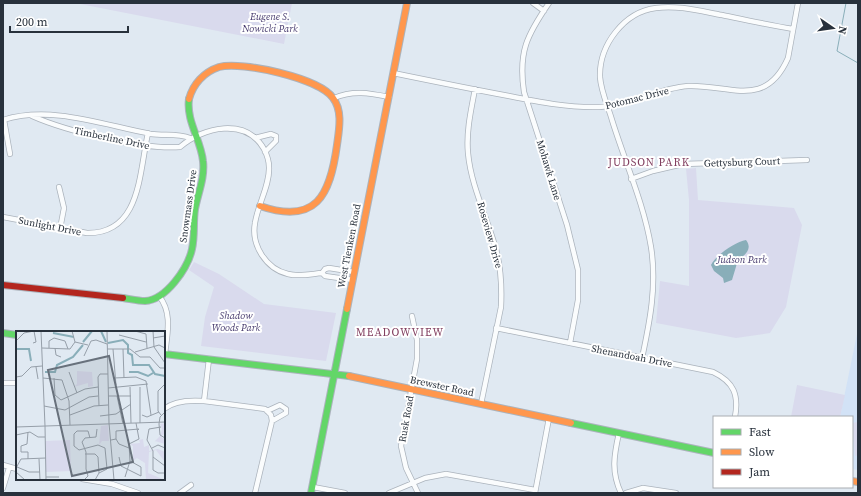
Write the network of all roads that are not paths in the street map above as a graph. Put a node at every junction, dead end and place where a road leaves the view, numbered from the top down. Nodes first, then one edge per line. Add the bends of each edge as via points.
1 (407, 3) edge
2 (533, 3) edge
3 (549, 3) edge
4 (798, 3) edge
5 (544, 11) junction
6 (793, 29) junction
7 (393, 73) junction
8 (475, 89) junction
9 (389, 97) junction
10 (334, 98) junction
11 (527, 99) junction
12 (607, 106) junction
13 (32, 116) junction
14 (3, 120) edge
15 (148, 133) junction
16 (193, 137) junction
17 (254, 138) junction
18 (146, 145) junction
19 (265, 152) junction
20 (10, 154) dead end
21 (807, 160) dead end
22 (631, 179) junction
23 (59, 187) dead end
24 (260, 206) junction
25 (3, 217) edge
26 (60, 229) junction
27 (354, 272) junction
28 (322, 273) junction
29 (353, 280) junction
30 (3, 285) edge
31 (158, 296) junction
32 (412, 316) dead end
33 (496, 328) junction
34 (3, 334) edge
35 (16, 335) edge
36 (570, 343) junction
37 (165, 354) edge
38 (642, 358) junction
39 (209, 359) junction
40 (334, 374) junction
41 (16, 382) edge
42 (3, 383) edge
43 (412, 390) junction
44 (204, 401) junction
45 (481, 404) junction
46 (165, 408) edge
47 (268, 411) junction
48 (735, 416) edge
49 (550, 418) junction
50 (272, 420) junction
51 (619, 433) junction
52 (713, 453) edge
53 (3, 465) edge
54 (9, 468) junction
55 (16, 469) edge
56 (98, 480) edge
57 (113, 481) edge
58 (412, 483) junction
59 (191, 485) dead end
60 (3, 488) edge
61 (312, 490) edge
62 (535, 492) edge
63 (138, 493) edge
64 (180, 493) edge
65 (255, 493) edge
66 (345, 493) edge
67 (389, 493) edge
68 (418, 493) edge
69 (621, 493) edge
70 (626, 493) edge
71 (676, 493) edge

1 - 7 street, West Tienken Road
2 - 5 street
3 - 5 street, Mohawk Lane
4 - 6 street, Potomac Drive
5 - 11 street, Mohawk Lane via 529,34 523,54 522,81
6 - 12 street, Potomac Drive via 784,66 775,79 762,89 741,92 686,86
6 - 12 street via 678,7 651,8 636,14 617,30 603,56 600,77
7 - 8 street, Potomac Drive
7 - 9 street, West Tienken Road
8 - 11 street, Potomac Drive
8 - 33 street, Roseview Drive via 468,132 468,152 472,176 496,249 501,274 501,307
9 - 10 street via 357,92
9 - 27 street, West Tienken Road
10 - 16 street, Snowmass Drive via 321,86 310,81 227,65 202,76 192,91 188,105
10 - 24 street, Snowmass Drive via 341,115 340,124 327,188 321,198 306,209 288,214
11 - 12 street, Potomac Drive via 569,107
11 - 36 street, Mohawk Lane via 567,226 578,270 578,300
12 - 22 street
13 - 14 street, Timberline Drive
13 - 15 street, Timberline Drive via 58,115
13 - 18 street, Timberline Drive via 60,127
14 - 20 street
15 - 16 street, Timberline Drive
15 - 18 street, Sunlight Drive
16 - 17 street, Timberline Drive via 231,127 242,130
16 - 18 street, Timberline Drive via 180,147
16 - 31 street, Snowmass Drive via 203,170 195,211 192,250 186,265 171,286
17 - 19 street, Timberline Drive
17 - 19 street via 271,134 276,136 276,141
18 - 26 street, Sunlight Drive via 133,205 123,221 114,228 97,233
19 - 24 street, Timberline Drive via 270,167
21 - 22 street, Gettysburg Court via 683,164
22 - 38 street via 648,233 653,268 652,308
23 - 26 street via 64,208
24 - 28 street, Timberline Drive via 255,223 256,240 267,262 281,272 289,274
25 - 26 street, Sunlight Drive
27 - 28 street, Timberline Drive via 329,268
27 - 29 street, West Tienken Road
28 - 29 street, Timberline Drive via 325,276
29 - 40 street, West Tienken Road
30 - 31 street, Snowmass Drive via 131,301 146,301
31 - 37 street via 166,309 169,327
32 - 43 street, Rusk Road via 418,350
33 - 36 street, Shenandoah Drive
33 - 45 street, Roseview Drive
34 - 35 street
36 - 38 street, Shenandoah Drive
37 - 39 street, Brewster Road
38 - 48 street, Shenandoah Drive via 713,372 724,378 737,398
39 - 40 street, Brewster Road
39 - 44 street
40 - 43 street, Brewster Road
40 - 61 street, West Tienken Road
41 - 42 street
43 - 45 street, Brewster Road
43 - 58 street, Rusk Road via 401,446 404,464
44 - 46 street via 186,401
44 - 47 street
45 - 49 street, Brewster Road
47 - 50 street
47 - 50 street via 280,405 286,409 286,413
49 - 51 street, Brewster Road
49 - 62 street
50 - 65 street
51 - 52 street, Brewster Road
51 - 69 street via 613,467
53 - 54 street
54 - 55 street
54 - 60 street
56 - 57 street
57 - 63 street
58 - 62 street via 446,474
58 - 67 street
58 - 68 street, Rusk Road
59 - 64 street
61 - 66 street
70 - 71 street via 643,488

